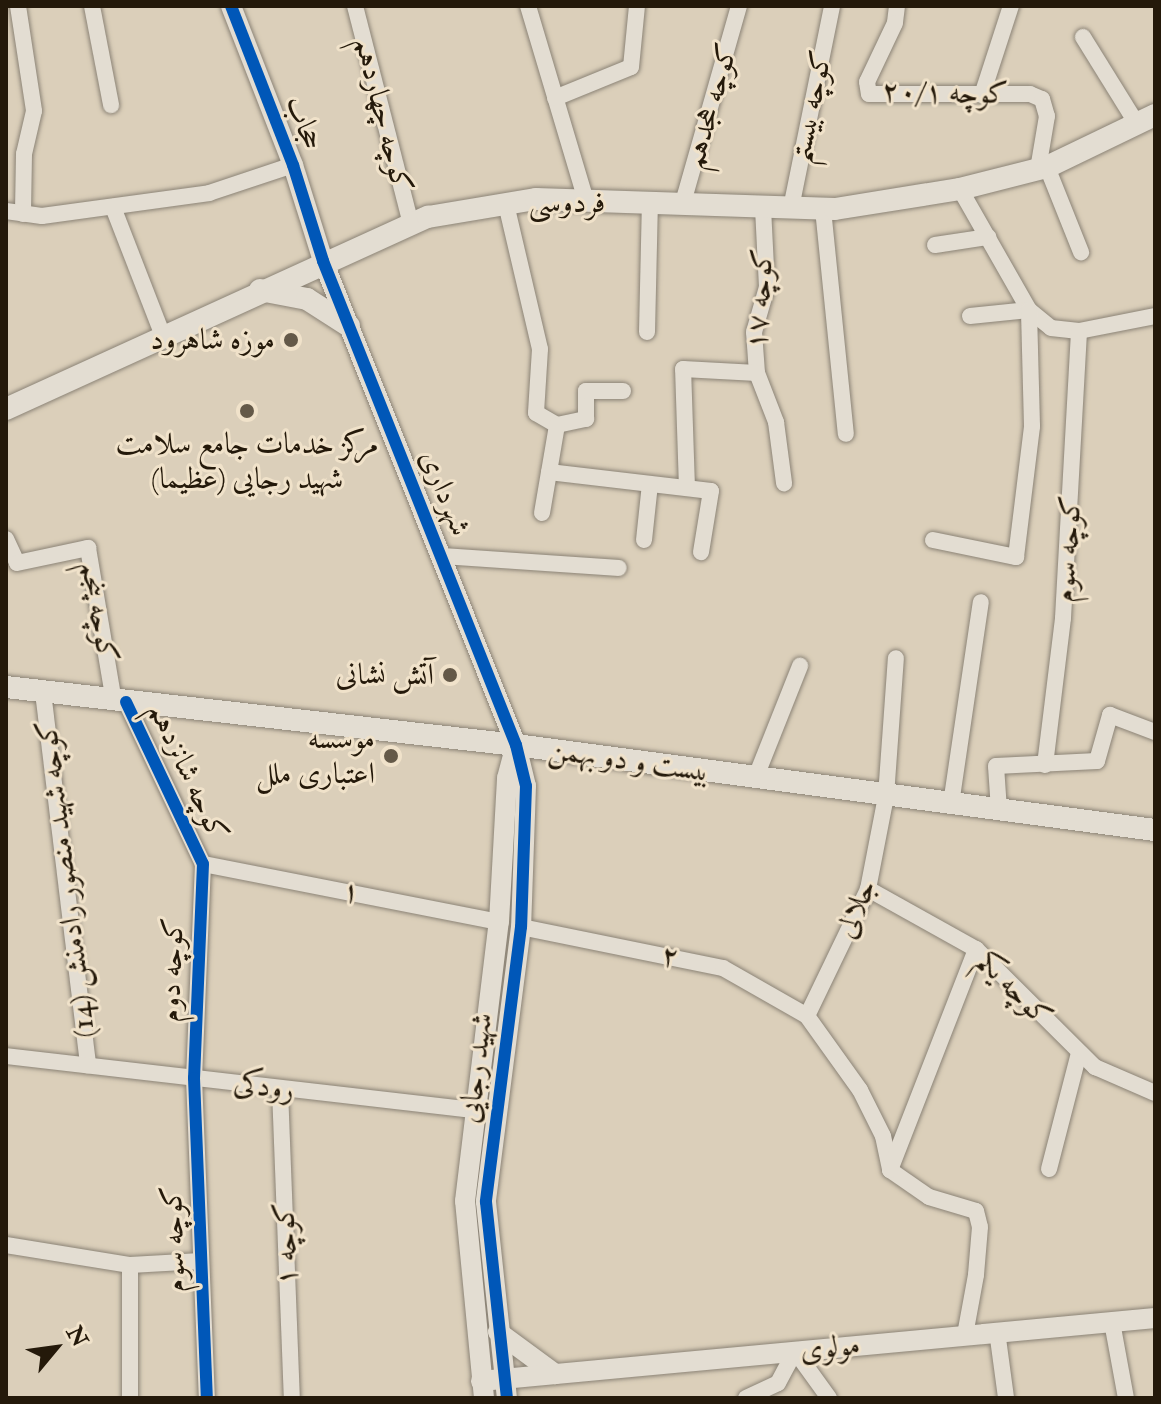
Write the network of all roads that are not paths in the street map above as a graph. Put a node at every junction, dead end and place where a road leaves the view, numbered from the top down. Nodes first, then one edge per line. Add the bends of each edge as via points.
1 (18, 6) edge
2 (92, 6) edge
3 (231, 6) edge
4 (355, 6) edge
5 (528, 6) edge
6 (637, 6) edge
7 (739, 6) edge
8 (832, 6) edge
9 (897, 6) edge
10 (1011, 6) edge
11 (1083, 37) dead end
12 (982, 95) junction
13 (555, 98) junction
14 (111, 105) dead end
15 (1146, 119) edge
16 (293, 165) junction
17 (1043, 168) junction
18 (960, 189) junction
19 (586, 201) junction
20 (506, 204) junction
21 (650, 204) junction
22 (682, 206) junction
23 (113, 207) junction
24 (763, 208) junction
25 (791, 208) junction
26 (823, 209) junction
27 (14, 212) edge
28 (411, 224) junction
29 (988, 237) junction
30 (935, 245) dead end
31 (1081, 252) dead end
32 (323, 261) junction
33 (260, 290) junction
34 (1029, 310) junction
35 (970, 316) dead end
36 (1155, 316) edge
37 (349, 326) junction
38 (1079, 331) junction
39 (647, 332) dead end
40 (163, 336) junction
41 (757, 373) junction
42 (623, 391) dead end
43 (6, 409) edge
44 (557, 425) junction
45 (846, 434) dead end
46 (549, 472) junction
47 (784, 483) dead end
48 (650, 484) junction
49 (687, 488) junction
50 (542, 513) dead end
51 (6, 539) edge
52 (644, 540) dead end
53 (933, 540) dead end
54 (701, 552) dead end
55 (443, 556) junction
56 (619, 568) dead end
57 (981, 602) dead end
58 (896, 658) dead end
59 (800, 666) dead end
60 (6, 687) edge
61 (43, 692) junction
62 (120, 701) junction
63 (1154, 728) edge
64 (516, 745) junction
65 (1045, 765) junction
66 (755, 779) junction
67 (886, 796) junction
68 (951, 804) junction
69 (999, 810) junction
70 (1155, 830) edge
71 (203, 864) junction
72 (868, 889) junction
73 (499, 922) junction
74 (521, 927) junction
75 (976, 949) junction
76 (807, 1016) junction
77 (1079, 1053) junction
78 (6, 1056) edge
79 (88, 1065) junction
80 (194, 1078) junction
81 (280, 1090) junction
82 (1155, 1093) edge
83 (474, 1110) junction
84 (1049, 1169) dead end
85 (890, 1170) junction
86 (6, 1245) edge
87 (201, 1261) junction
88 (130, 1265) junction
89 (1155, 1318) edge
90 (1112, 1322) junction
91 (997, 1331) junction
92 (498, 1332) junction
93 (965, 1335) junction
94 (795, 1351) junction
95 (555, 1374) junction
96 (506, 1388) edge
97 (482, 1390) edge
98 (130, 1398) edge
99 (207, 1398) edge
100 (292, 1398) edge
101 (746, 1398) edge
102 (829, 1398) edge
103 (1006, 1398) edge
104 (1126, 1398) edge

1 - 27 street via 34,111
2 - 14 street
3 - 16 street, حجاب
4 - 28 street, کوچه چهاردهم
5 - 13 street
6 - 13 street via 631,67
7 - 22 street, کوچه هجدهم
8 - 25 street, کوچه بیستم
9 - 12 street, کوچه ۲۰/۱ via 895,23 867,82 869,94
10 - 12 street
11 - 15 street
12 - 17 street, کوچه ۲۰/۱ via 1030,94 1042,99 1047,116
13 - 19 street
15 - 17 main road, فردوسی
16 - 23 street via 209,193
16 - 32 street, حجاب
17 - 18 main road, فردوسی
17 - 31 street
18 - 26 main road, فردوسی
18 - 29 street
19 - 20 main road, فردوسی
19 - 21 main road, فردوسی
20 - 28 main road, فردوسی
20 - 44 street via 540,349 536,413
21 - 22 main road, فردوسی
21 - 39 street
22 - 24 main road, فردوسی
23 - 27 street
23 - 40 street
24 - 25 main road, فردوسی
24 - 41 street, ۱۷ کوچه via 767,287 754,332
25 - 26 main road, فردوسی
26 - 45 street
28 - 32 main road, فردوسی
29 - 30 street
29 - 34 street
32 - 33 main road, فردوسی
32 - 37 street, شهرداری
33 - 37 main road via 307,299
33 - 40 main road, فردوسی
34 - 35 street
34 - 38 street via 1051,328
34 - 53 street via 1032,426 1016,557
36 - 38 street
37 - 55 street, شهرداری
38 - 65 street, کوچه سوم via 1063,618
40 - 43 main road, فردوسی
41 - 47 street, ۱۷ کوچه via 776,422
41 - 49 street via 683,369
42 - 44 street via 586,391 586,419
44 - 46 street
46 - 48 street
46 - 50 street
48 - 49 street
48 - 52 street
49 - 54 street via 711,491
51 - 62 street, کوچه پنجم via 17,563 88,548
55 - 56 street
55 - 64 street, شهرداری
57 - 68 street
58 - 67 street, جلالی
59 - 66 street
60 - 61 main road, بیست و دو بهمن
61 - 62 main road, بیست و دو بهمن
61 - 79 street, کوچه شهید منصور رادمنش (14)
62 - 64 main road, بیست و دو بهمن
62 - 71 street, کوچه شانزدهم
63 - 65 street via 1110,715 1097,761
64 - 66 main road, بیست و دو بهمن
64 - 73 street, شهید رجایی via 507,778
64 - 74 street, شهید رجایی via 526,786
65 - 69 street via 996,766
66 - 67 main road, بیست و دو بهمن
67 - 68 main road, بیست و دو بهمن
67 - 72 street, جلالی
68 - 69 main road, بیست و دو بهمن
69 - 70 main road, بیست و دو بهمن
71 - 73 street, ۱
71 - 80 street, کوچه دوم
72 - 75 street, کوچه یکم
72 - 76 street, جلالی
73 - 83 street, شهید رجایی
74 - 76 street, ۲ via 723,968
74 - 92 street, شهید رجایی via 486,1202
75 - 77 street, کوچه یکم
75 - 85 street
76 - 85 street via 860,1090 883,1136
77 - 82 street, کوچه یکم via 1095,1067
77 - 84 street
78 - 79 street, رودکی
79 - 80 street, رودکی
80 - 81 street, رودکی
80 - 87 street, کوچه سوم
81 - 83 street, رودکی
81 - 100 street, ۱ کوچه
83 - 97 street, شهید رجایی via 465,1201
85 - 93 street via 929,1197 976,1211 976,1275
86 - 88 street
87 - 88 street
87 - 99 street, کوچه سوم
88 - 98 street
89 - 90 street, مولوی
90 - 91 street, مولوی
90 - 104 street
91 - 93 street, مولوی
91 - 103 street
92 - 95 street
92 - 96 street, شهید رجایی
93 - 94 street, مولوی
94 - 95 street, مولوی
94 - 101 street via 778,1383
94 - 102 street
95 - 96 street, مولوی
96 - 97 street, مولوی

